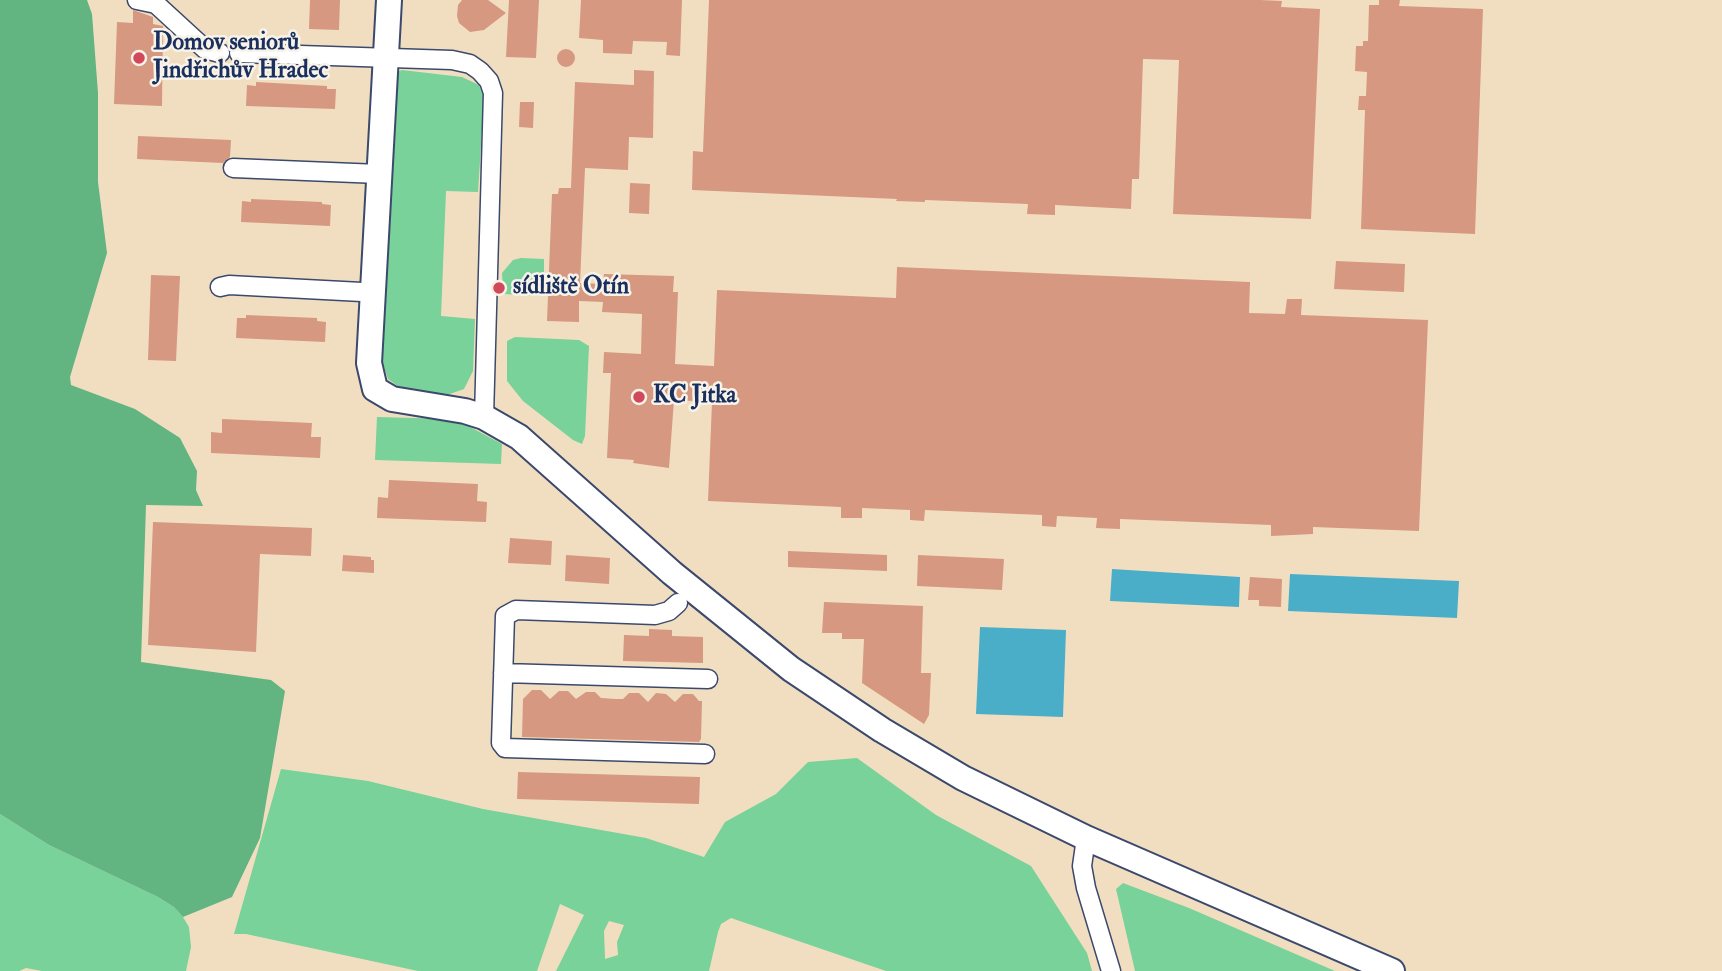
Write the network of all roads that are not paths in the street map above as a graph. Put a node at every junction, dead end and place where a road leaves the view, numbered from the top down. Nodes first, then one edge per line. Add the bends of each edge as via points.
1 (137, 0) edge
2 (389, 0) edge
3 (220, 52) dead end
4 (239, 53) dead end
5 (385, 59) junction
6 (233, 168) dead end
7 (379, 174) junction
8 (220, 287) dead end
9 (362, 292) dead end
10 (484, 418) junction
11 (678, 603) dead end
12 (503, 673) junction
13 (708, 679) dead end
14 (705, 754) dead end
15 (1086, 838) junction
16 (1111, 971) edge
17 (1392, 971) edge

1 - 3 street via 156,4 205,49
2 - 5 street
4 - 5 street
5 - 7 street
5 - 10 street via 470,64 489,81 493,93
6 - 7 street
7 - 10 street via 369,363 375,389 392,399 449,407
8 - 9 street
10 - 15 street via 519,437 672,573 791,669 963,778
11 - 12 street via 655,615 516,610 505,616
12 - 13 street
12 - 14 street via 500,743 505,748
15 - 16 street via 1082,866
15 - 17 street

